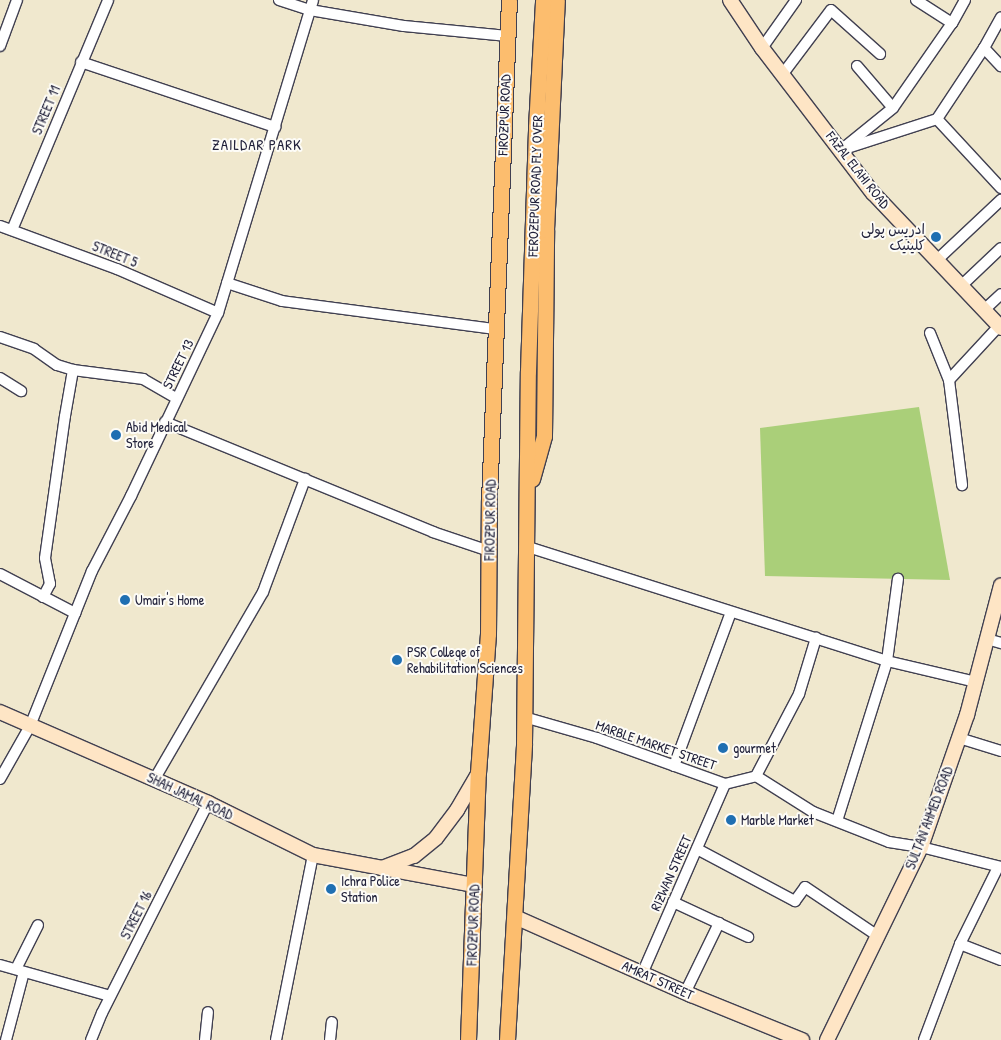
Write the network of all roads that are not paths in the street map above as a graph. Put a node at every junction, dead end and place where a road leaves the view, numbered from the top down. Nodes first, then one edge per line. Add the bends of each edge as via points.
1 (17, 0) edge
2 (108, 0) edge
3 (279, 0) edge
4 (509, 0) edge
5 (543, 0) edge
6 (557, 0) edge
7 (730, 0) edge
8 (796, 0) edge
9 (916, 0) edge
10 (965, 0) edge
11 (312, 5) edge
12 (1001, 17) edge
13 (952, 23) junction
14 (508, 36) junction
15 (0, 46) edge
16 (762, 48) junction
17 (984, 48) junction
18 (880, 54) dead end
19 (81, 62) junction
20 (857, 66) dead end
21 (1001, 66) edge
22 (782, 75) junction
23 (893, 108) junction
24 (937, 119) junction
25 (275, 127) junction
26 (841, 150) junction
27 (1001, 188) edge
28 (1001, 200) edge
29 (4, 230) edge
30 (1001, 248) edge
31 (937, 260) junction
32 (227, 284) junction
33 (961, 286) junction
34 (1001, 294) edge
35 (984, 310) junction
36 (218, 313) junction
37 (1000, 327) edge
38 (496, 329) junction
39 (930, 333) dead end
40 (0, 337) edge
41 (73, 370) junction
42 (0, 378) edge
43 (949, 380) junction
44 (21, 391) dead end
45 (176, 398) junction
46 (165, 422) junction
47 (305, 479) junction
48 (962, 485) dead end
49 (526, 499) junction
50 (525, 546) junction
51 (489, 551) junction
52 (0, 574) edge
53 (898, 579) dead end
54 (1001, 585) edge
55 (43, 597) junction
56 (731, 612) junction
57 (75, 613) junction
58 (816, 638) junction
59 (987, 639) junction
60 (1001, 643) edge
61 (887, 661) junction
62 (976, 682) junction
63 (0, 712) edge
64 (524, 718) junction
65 (30, 726) junction
66 (959, 738) junction
67 (1001, 751) edge
68 (674, 766) junction
69 (478, 773) junction
70 (756, 776) junction
71 (0, 779) edge
72 (154, 780) junction
73 (725, 784) junction
74 (208, 803) junction
75 (837, 821) junction
76 (921, 847) junction
77 (697, 849) junction
78 (313, 855) junction
79 (1000, 867) edge
80 (382, 868) junction
81 (474, 885) junction
82 (673, 902) junction
83 (515, 917) junction
84 (719, 923) junction
85 (38, 925) dead end
86 (878, 936) junction
87 (748, 937) dead end
88 (960, 944) junction
89 (1001, 960) edge
90 (0, 965) edge
91 (20, 970) junction
92 (642, 974) junction
93 (685, 993) junction
94 (110, 996) junction
95 (208, 1012) dead end
96 (332, 1022) dead end
97 (6, 1040) edge
98 (91, 1040) edge
99 (205, 1040) edge
100 (276, 1040) edge
101 (330, 1040) edge
102 (468, 1040) edge
103 (507, 1040) edge
104 (802, 1040) edge
105 (828, 1040) edge
106 (924, 1040) edge

1 - 15 street
2 - 19 street, STREET 11
3 - 11 street
4 - 14 main road, FIROZPUR ROAD
5 - 49 main road, FEROZEPUR ROAD FLY OVER via 536,128
6 - 49 main road via 546,230 544,436
7 - 16 street, FAZAL ELAHI ROAD
8 - 16 street
9 - 13 street
10 - 13 street
11 - 14 street via 404,26
11 - 25 street, STREET 13
12 - 17 street
13 - 23 street
14 - 38 main road, FIROZPUR ROAD
16 - 22 street, FAZAL ELAHI ROAD
17 - 21 street
17 - 24 street
18 - 22 street via 831,10
19 - 25 street
19 - 29 street, STREET 11
20 - 23 street
22 - 26 street, FAZAL ELAHI ROAD
23 - 26 street
24 - 26 street
24 - 27 street
25 - 32 street, STREET 13
26 - 31 street, FAZAL ELAHI ROAD via 873,193
28 - 31 street
29 - 36 street, STREET 5 via 117,269
30 - 33 street
31 - 33 street, FAZAL ELAHI ROAD
32 - 36 street, STREET 13
32 - 38 street via 282,301
33 - 35 street, FAZAL ELAHI ROAD
34 - 35 street
35 - 37 street, FAZAL ELAHI ROAD
36 - 45 street, STREET 13
37 - 43 street
38 - 51 main road, FIROZPUR ROAD
39 - 43 street
40 - 41 street via 34,349 57,365
41 - 45 street via 143,379
41 - 55 street via 45,558 50,584
42 - 44 street
43 - 48 street
45 - 46 street, STREET 13
46 - 47 street
46 - 57 street, STREET 13 via 92,571
47 - 51 street via 433,532
47 - 72 street via 262,592
49 - 50 main road
50 - 56 street
50 - 64 main road
51 - 69 main road, FIROZPUR ROAD via 488,634
52 - 55 street
53 - 61 street
54 - 59 street, SULTAN AHMED ROAD
55 - 57 street
56 - 58 street
56 - 68 street
57 - 65 street, STREET 13
58 - 61 street
58 - 70 street via 799,694
59 - 60 street
59 - 62 street, SULTAN AHMED ROAD
61 - 62 street
61 - 75 street
62 - 66 street, SULTAN AHMED ROAD
63 - 65 street, SHAH JAMAL ROAD
64 - 68 street, MARBLE MARKET STREET via 597,738
64 - 83 main road
65 - 71 street, STREET 13
65 - 72 street, SHAH JAMAL ROAD
66 - 67 street
66 - 76 street, SULTAN AHMED ROAD
68 - 73 street, MARBLE MARKET STREET
69 - 80 street via 436,838 414,856
69 - 81 main road, FIROZPUR ROAD
70 - 73 street, MARBLE MARKET STREET
70 - 75 street via 814,812
72 - 74 street, SHAH JAMAL ROAD
73 - 77 street, RIZWAN STREET
74 - 78 street, SHAH JAMAL ROAD
74 - 94 street, STREET 16
75 - 76 street via 889,842
76 - 79 street
76 - 86 street, SULTAN AHMED ROAD
77 - 82 street, RIZWAN STREET
77 - 86 street via 795,901 806,887
78 - 80 street, SHAH JAMAL ROAD
78 - 100 street
79 - 88 street
80 - 81 street, SHAH JAMAL ROAD
81 - 102 main road, FIROZPUR ROAD
82 - 84 street
82 - 92 street, RIZWAN STREET
83 - 92 street, AMRAT STREET
83 - 103 main road
84 - 87 street
84 - 93 street
85 - 91 street
86 - 105 street, SULTAN AHMED ROAD
88 - 89 street
88 - 106 street
90 - 91 street
91 - 94 street
91 - 97 street
92 - 93 street, AMRAT STREET
93 - 104 street, AMRAT STREET
94 - 98 street, STREET 16
95 - 99 street
96 - 101 street

